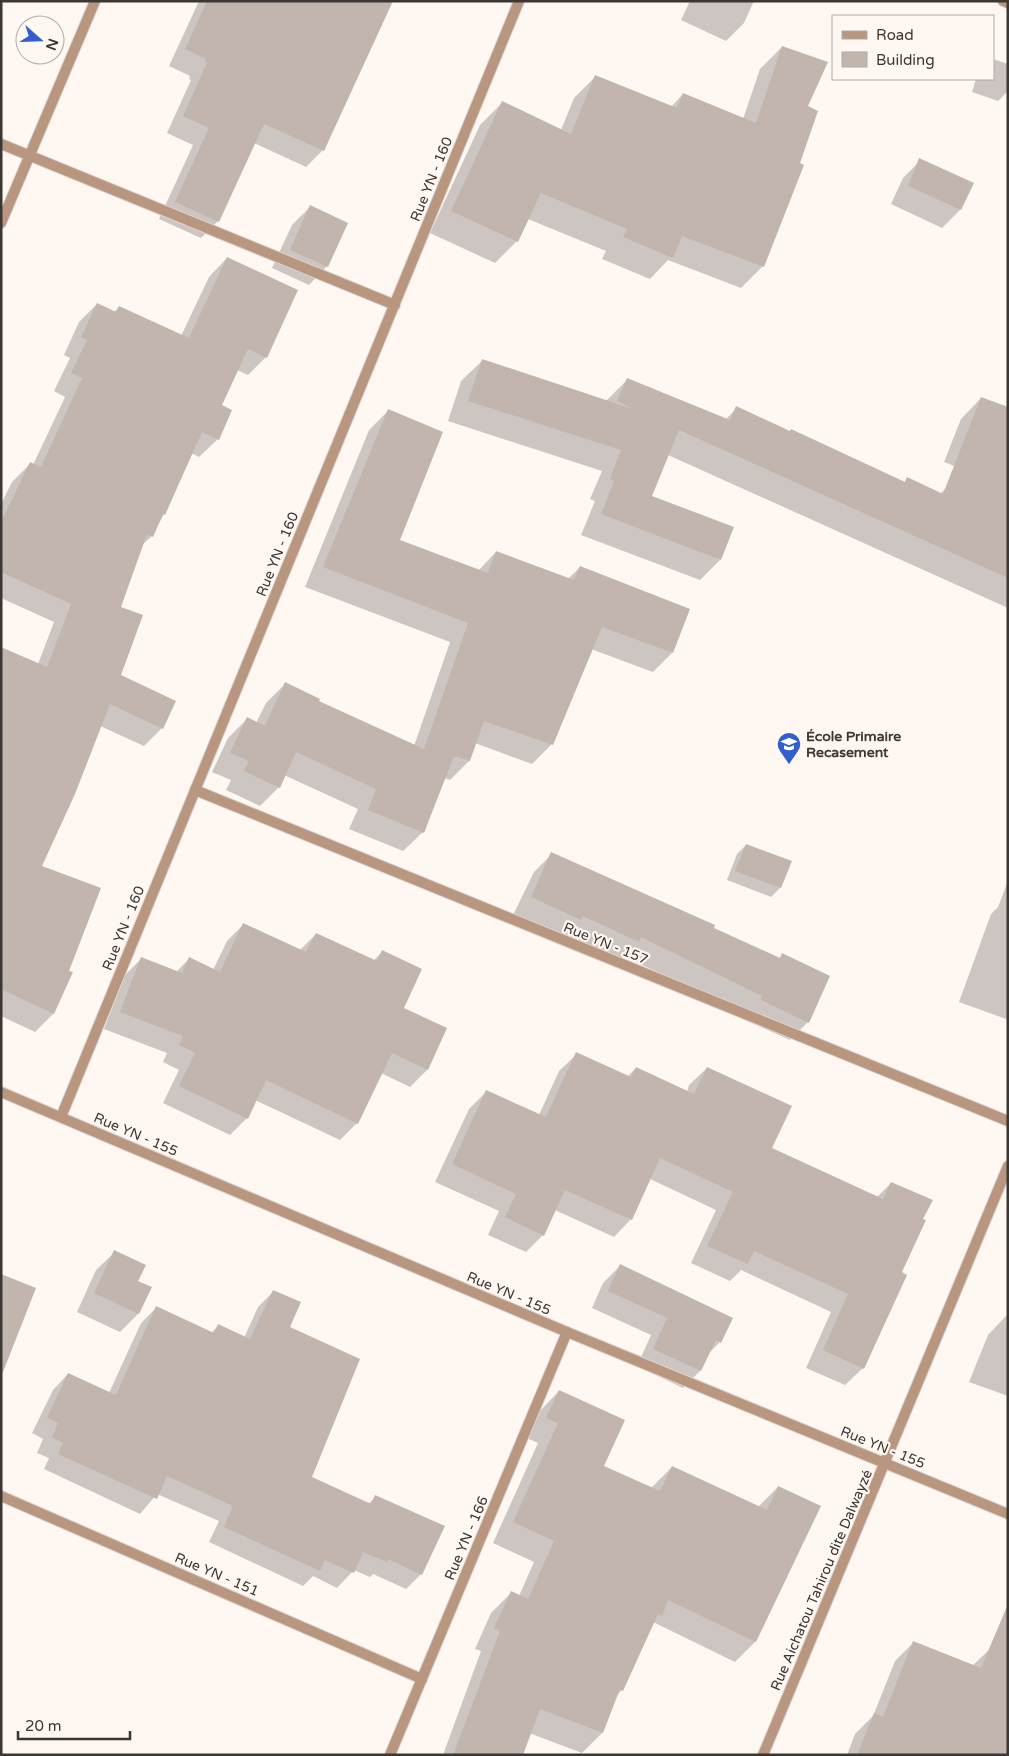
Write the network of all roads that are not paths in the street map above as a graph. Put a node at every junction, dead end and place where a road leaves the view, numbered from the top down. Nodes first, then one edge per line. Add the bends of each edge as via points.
1 (95, 1) edge
2 (519, 1) edge
3 (1003, 1) edge
4 (1008, 3) edge
5 (1, 144) edge
6 (30, 155) junction
7 (1, 223) edge
8 (395, 305) junction
9 (195, 790) junction
10 (1, 1092) edge
11 (61, 1117) junction
12 (1008, 1121) edge
13 (1008, 1166) edge
14 (567, 1332) junction
15 (885, 1463) junction
16 (1, 1496) edge
17 (1008, 1514) edge
18 (422, 1679) junction
19 (390, 1755) edge
20 (763, 1755) edge

1 - 6 street
2 - 8 street, Rue YN - 160
3 - 4 street
5 - 6 street
6 - 7 street
6 - 8 street
8 - 9 street, Rue YN - 160
9 - 11 street, Rue YN - 160
9 - 12 street, Rue YN - 157
10 - 11 street, Rue YN - 155
11 - 14 street, Rue YN - 155
13 - 15 street, Rue Aichatou Tahirou dite Dalwayzé
14 - 15 street, Rue YN - 155
14 - 18 street, Rue YN - 166
15 - 17 street, Rue YN - 155
15 - 20 street, Rue Aichatou Tahirou dite Dalwayzé
16 - 18 street, Rue YN - 151
18 - 19 street, Rue YN - 166

